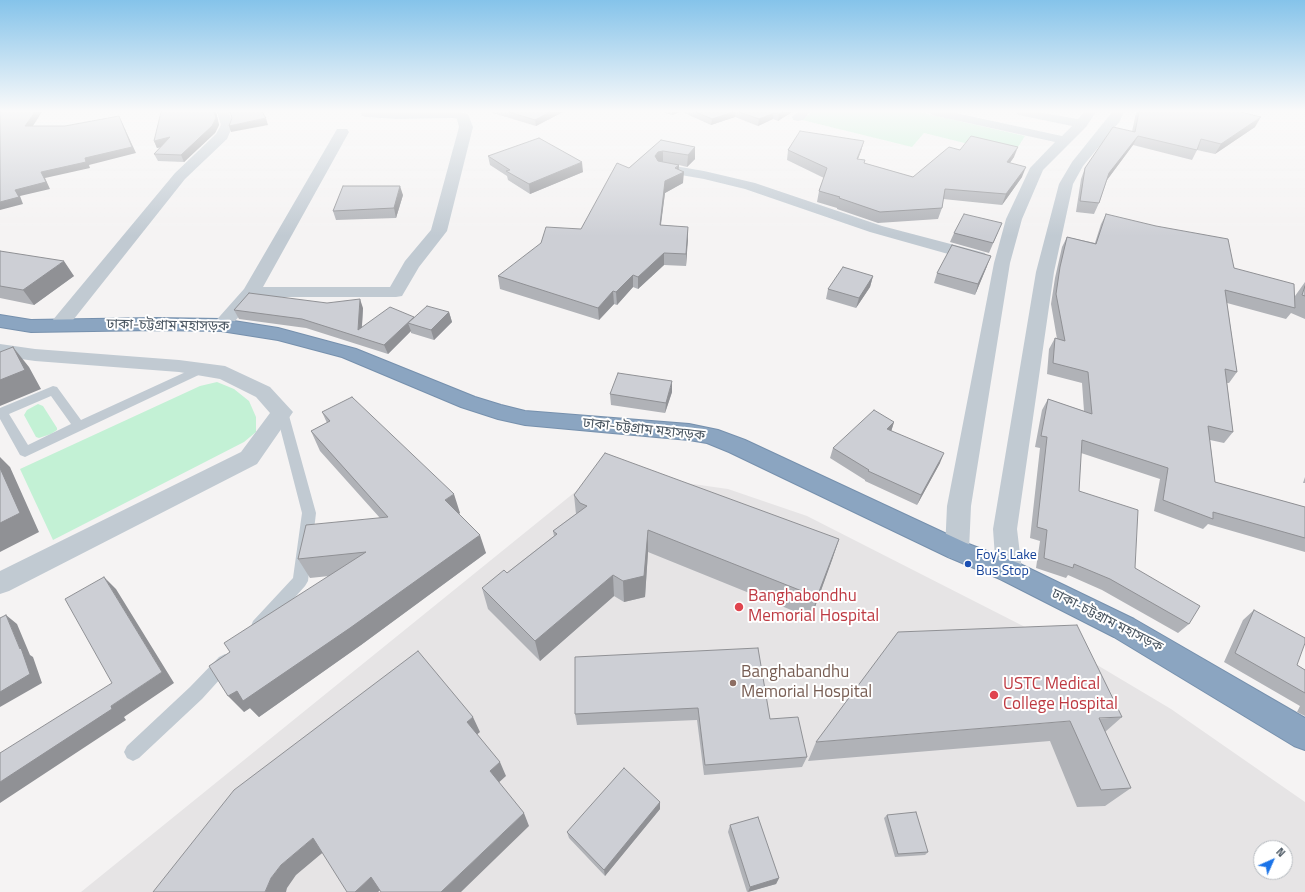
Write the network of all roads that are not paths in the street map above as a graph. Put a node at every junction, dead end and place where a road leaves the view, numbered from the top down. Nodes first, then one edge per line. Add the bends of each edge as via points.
1 (203, 154) edge
2 (330, 154) edge
3 (459, 154) edge
4 (1050, 154) edge
5 (1086, 154) edge
6 (663, 168) edge
7 (1002, 263) junction
8 (251, 292) junction
9 (2, 323) edge
10 (59, 325) junction
11 (221, 325) junction
12 (0, 350) edge
13 (201, 369) junction
14 (282, 412) junction
15 (79, 426) junction
16 (957, 550) junction
17 (1009, 571) junction
18 (0, 583) edge
19 (248, 637) edge
20 (233, 654) edge
21 (1305, 735) edge
22 (133, 752) dead end

1 - 10 street via 180,176
2 - 8 street
3 - 8 street via 439,231 411,265 396,292
4 - 7 street via 1032,176 1014,219
5 - 17 street via 1066,184 1045,272 1005,529
6 - 7 street via 750,186 876,229
7 - 16 street via 960,506
8 - 11 street
9 - 10 highway, ঢাকা-চট্টগ্রাম মহাসড়ক
10 - 11 highway, ঢাকা-চট্টগ্রাম মহাসড়ক
11 - 16 highway, ঢাকা-চট্টগ্রাম মহাসড়ক via 278,334 348,353 498,412 525,418 710,436 737,446
12 - 13 street
13 - 14 street via 225,373 264,392
13 - 15 lane
14 - 18 street via 249,458
14 - 19 lane via 309,513 300,581
15 - 15 lane via 25,452 2,412 53,390
16 - 17 highway, ঢাকা-চট্টগ্রাম মহাসড়ক
17 - 21 highway, ঢাকা-চট্টগ্রাম মহাসড়ক via 1124,628
20 - 22 lane

